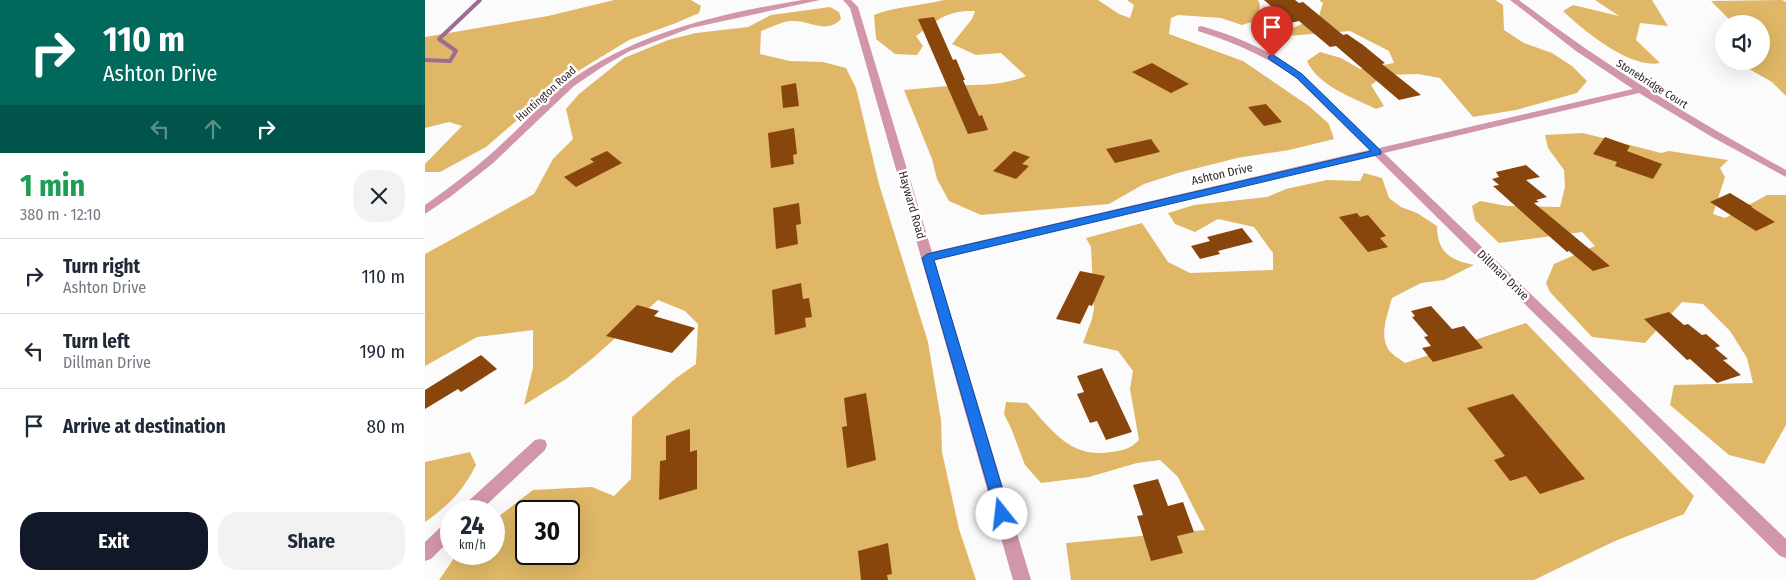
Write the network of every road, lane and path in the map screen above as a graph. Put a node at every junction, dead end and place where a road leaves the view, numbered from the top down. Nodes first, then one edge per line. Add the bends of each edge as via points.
1 (816, 0) edge
2 (847, 0) edge
3 (1514, 0) edge
4 (1201, 29) dead end
5 (1639, 90) junction
6 (1377, 152) junction
7 (1786, 174) edge
8 (425, 210) edge
9 (927, 258) junction
10 (541, 445) dead end
11 (481, 500) edge
12 (440, 538) edge
13 (1786, 550) edge
14 (425, 552) edge
15 (1022, 580) edge

1 - 8 street, Huntington Road via 707,20 657,36 607,61 569,86 481,168
2 - 9 street, Hayward Road via 854,7
3 - 5 street, Stonebridge Court via 1590,58
4 - 6 street, Dillman Drive via 1257,49 1285,65
5 - 6 street, Ashton Drive
5 - 7 street, Stonebridge Court
6 - 9 street, Ashton Drive
6 - 13 street, Dillman Drive
9 - 15 street, Hayward Road
10 - 11 street
12 - 14 street

